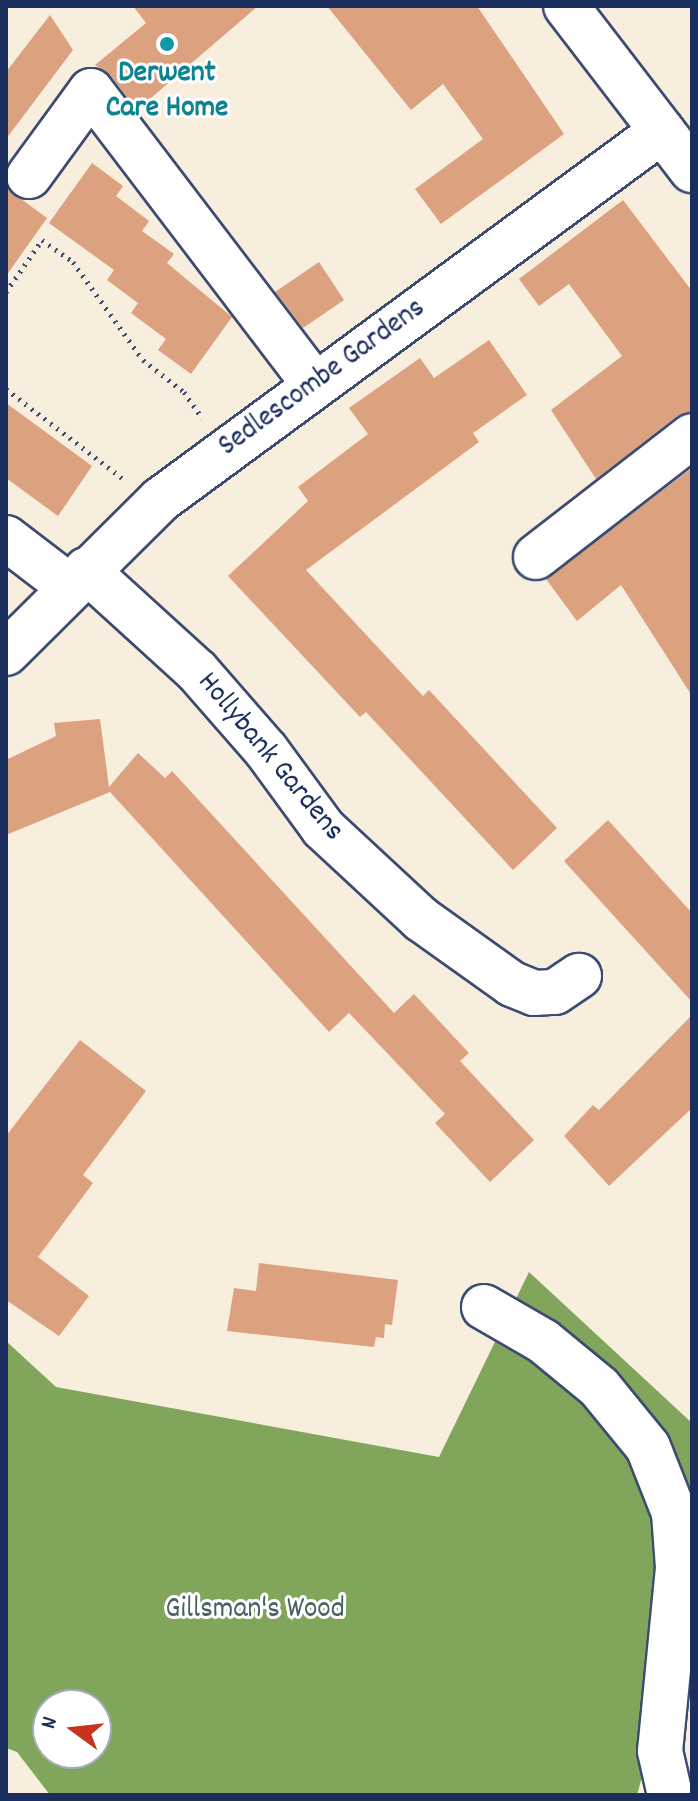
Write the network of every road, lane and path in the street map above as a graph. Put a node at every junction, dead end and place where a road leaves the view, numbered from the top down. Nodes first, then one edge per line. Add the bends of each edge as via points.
1 (566, 6) edge
2 (662, 131) junction
3 (692, 170) edge
4 (29, 176) dead end
5 (6, 292) edge
6 (315, 385) junction
7 (6, 389) edge
8 (692, 436) edge
9 (225, 452) junction
10 (152, 507) junction
11 (6, 538) edge
12 (536, 557) dead end
13 (78, 578) junction
14 (6, 653) edge
15 (579, 976) dead end
16 (484, 1307) dead end
17 (670, 1795) edge

1 - 2 street
2 - 3 street
2 - 6 street, Sedlescombe Gardens
4 - 6 street via 91,91
5 - 9 path via 42,240 73,262 143,360 184,392
6 - 9 street, Sedlescombe Gardens
7 - 10 path via 103,460
8 - 12 street
9 - 10 street, Sedlescombe Gardens
10 - 13 street, Sedlescombe Gardens
11 - 13 street, Hollybank Gardens
13 - 14 street, Sedlescombe Gardens
13 - 15 street, Hollybank Gardens via 197,671 266,750 323,828 421,919 512,984 534,993 555,992
16 - 17 street via 543,1341 599,1387 648,1447 674,1513 678,1568 660,1751

